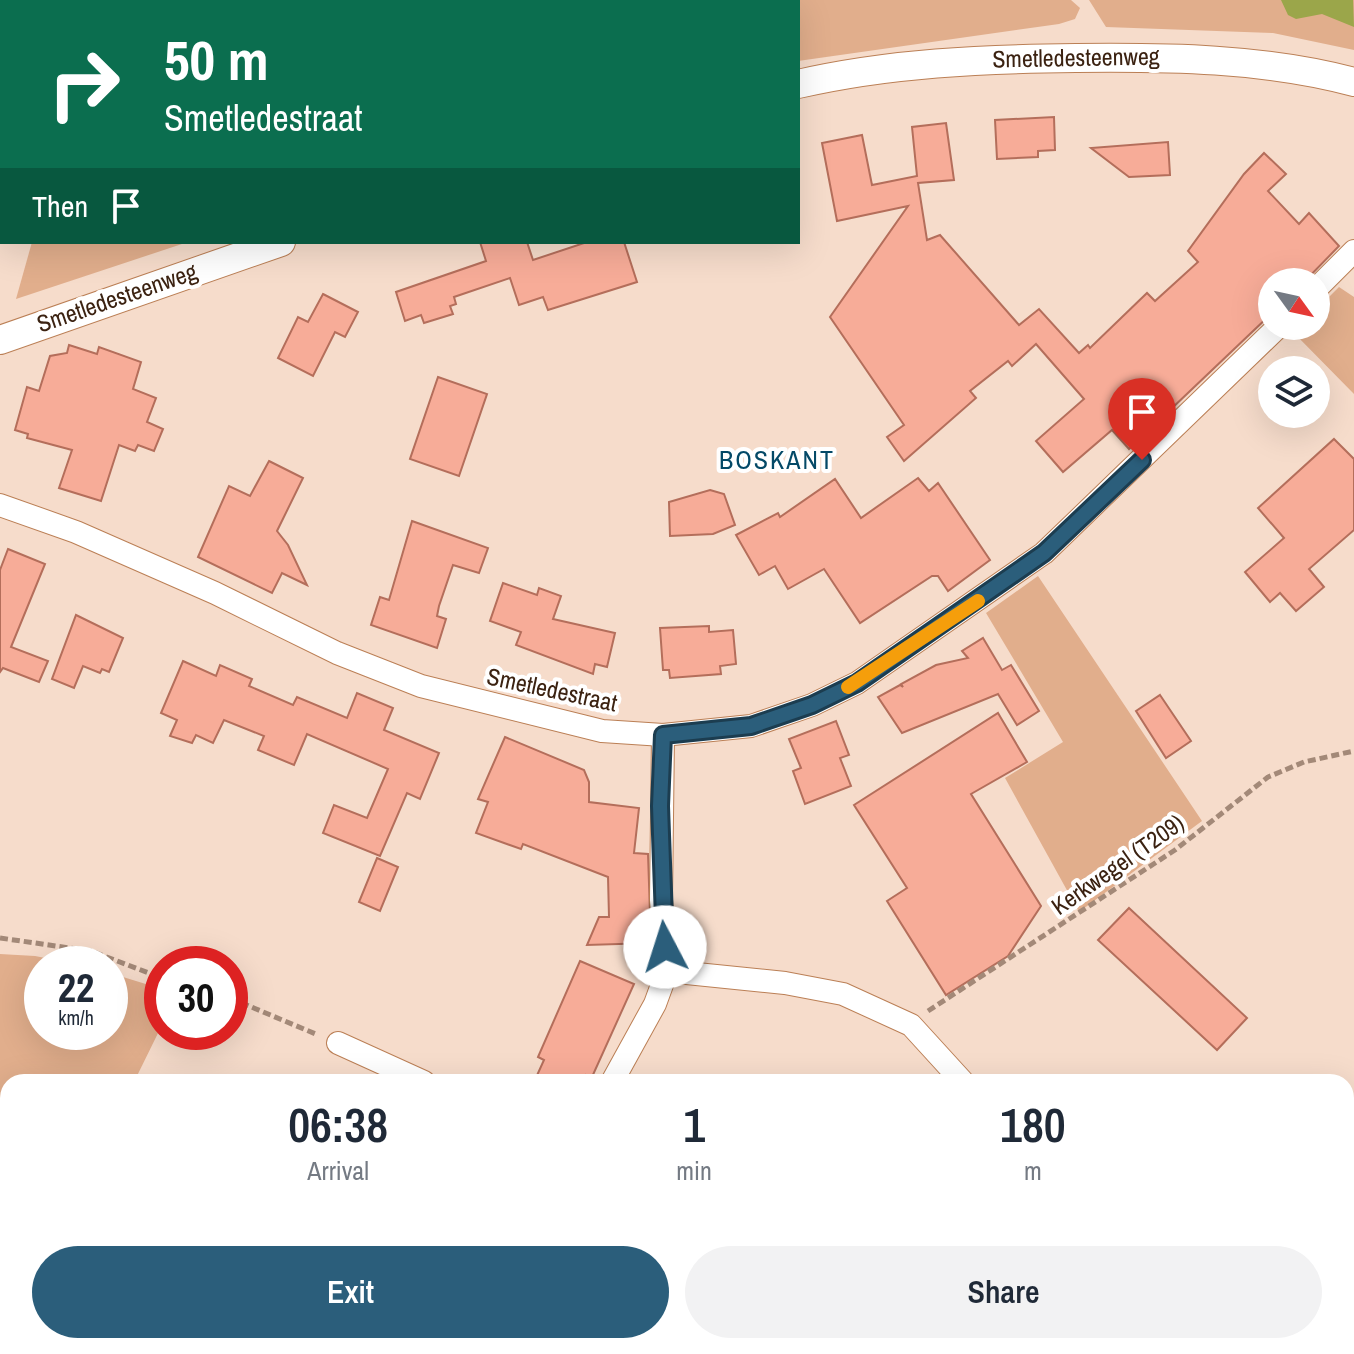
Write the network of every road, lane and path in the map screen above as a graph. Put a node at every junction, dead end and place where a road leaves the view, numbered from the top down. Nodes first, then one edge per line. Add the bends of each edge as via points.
1 (1354, 82) edge
2 (800, 84) edge
3 (275, 244) edge
4 (1354, 251) edge
5 (1330, 275) edge
6 (0, 340) edge
7 (1265, 340) edge
8 (0, 505) edge
9 (663, 735) junction
10 (1354, 751) edge
11 (0, 938) edge
12 (144, 971) edge
13 (667, 971) junction
14 (248, 1006) edge
15 (906, 1023) junction
16 (338, 1043) joint
17 (406, 1074) edge
18 (616, 1074) edge
19 (955, 1074) edge

1 - 2 street, Smetledesteenweg via 1190,56 986,59 865,69
3 - 6 street, Smetledesteenweg
4 - 5 street
7 - 9 street, Smetledestraat via 1044,553 900,656 812,705 763,722
8 - 9 street, Smetledestraat via 76,532 337,653 421,686 602,731
9 - 13 street via 661,900
10 - 15 path, Kerkwegel (T209) via 1268,777 1175,850
11 - 12 path via 91,951
13 - 15 street via 843,994
13 - 18 street
14 - 16 path
15 - 19 street
16 - 17 street

